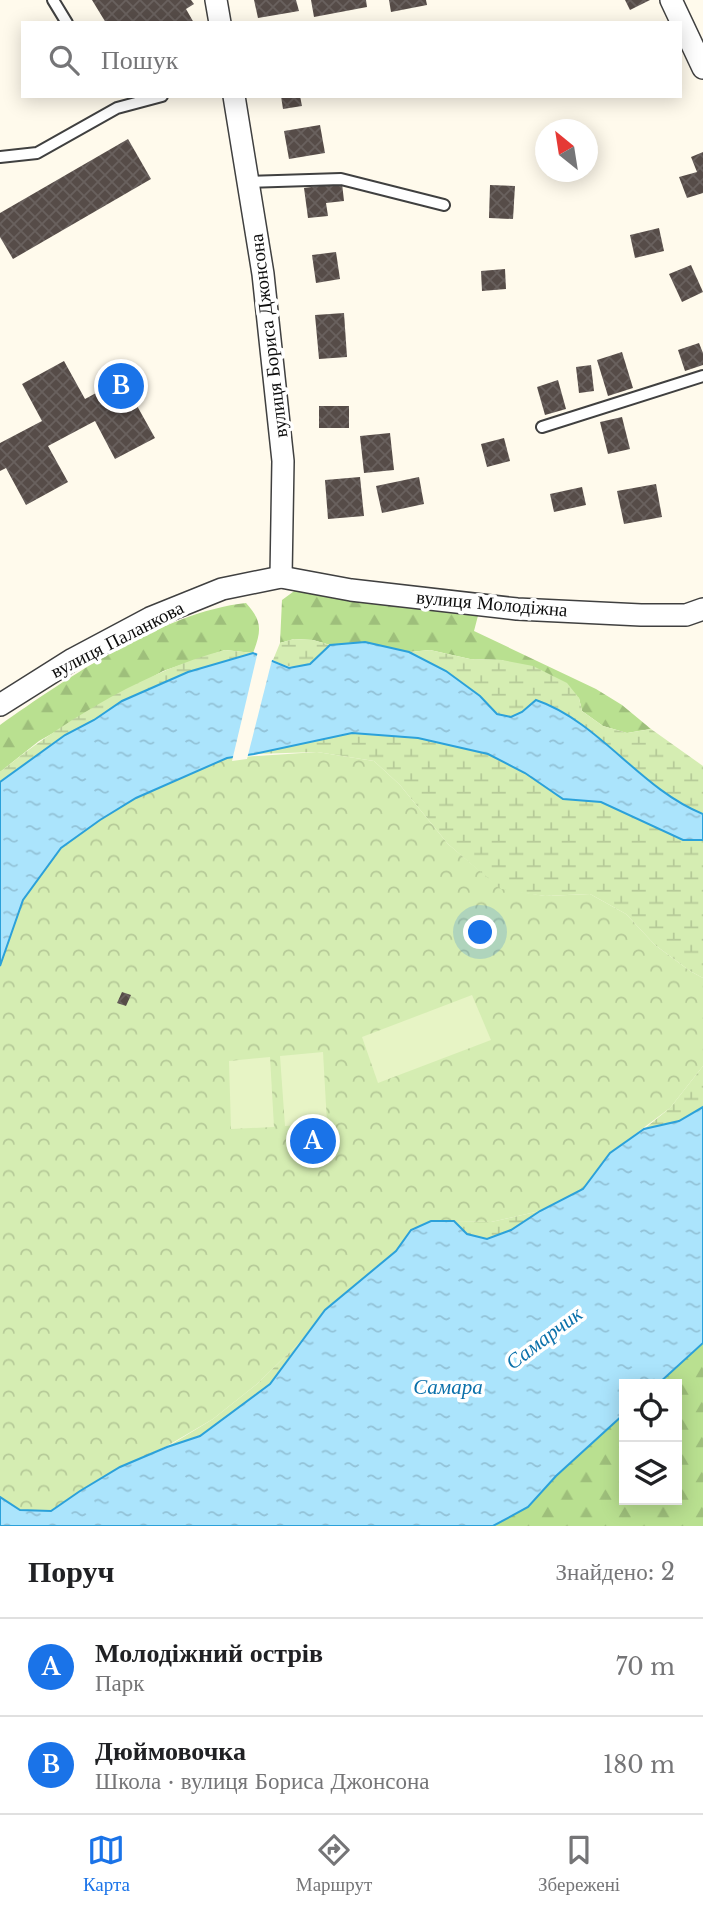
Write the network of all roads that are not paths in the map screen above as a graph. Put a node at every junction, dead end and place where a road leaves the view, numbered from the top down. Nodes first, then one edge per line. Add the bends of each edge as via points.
1 (53, 0) edge
2 (216, 0) edge
3 (671, 0) edge
4 (66, 21) edge
5 (220, 21) edge
6 (681, 21) edge
7 (682, 23) edge
8 (703, 68) edge
9 (112, 98) edge
10 (154, 98) edge
11 (234, 98) edge
12 (117, 108) junction
13 (0, 157) edge
14 (248, 182) junction
15 (443, 205) dead end
16 (703, 376) edge
17 (542, 427) dead end
18 (281, 577) junction
19 (703, 609) edge
20 (0, 705) edge

1 - 4 lane
2 - 5 street
3 - 6 street
7 - 8 street
9 - 12 lane
10 - 12 lane
11 - 14 street, вулиця Бориса Джонсона
12 - 13 lane via 37,153
14 - 15 lane via 341,179
14 - 18 street, вулиця Бориса Джонсона via 283,461
16 - 17 lane
18 - 19 street, вулиця Молодіжна via 517,609 641,615 687,615
18 - 20 street, вулиця Паланкова via 222,589 150,618

